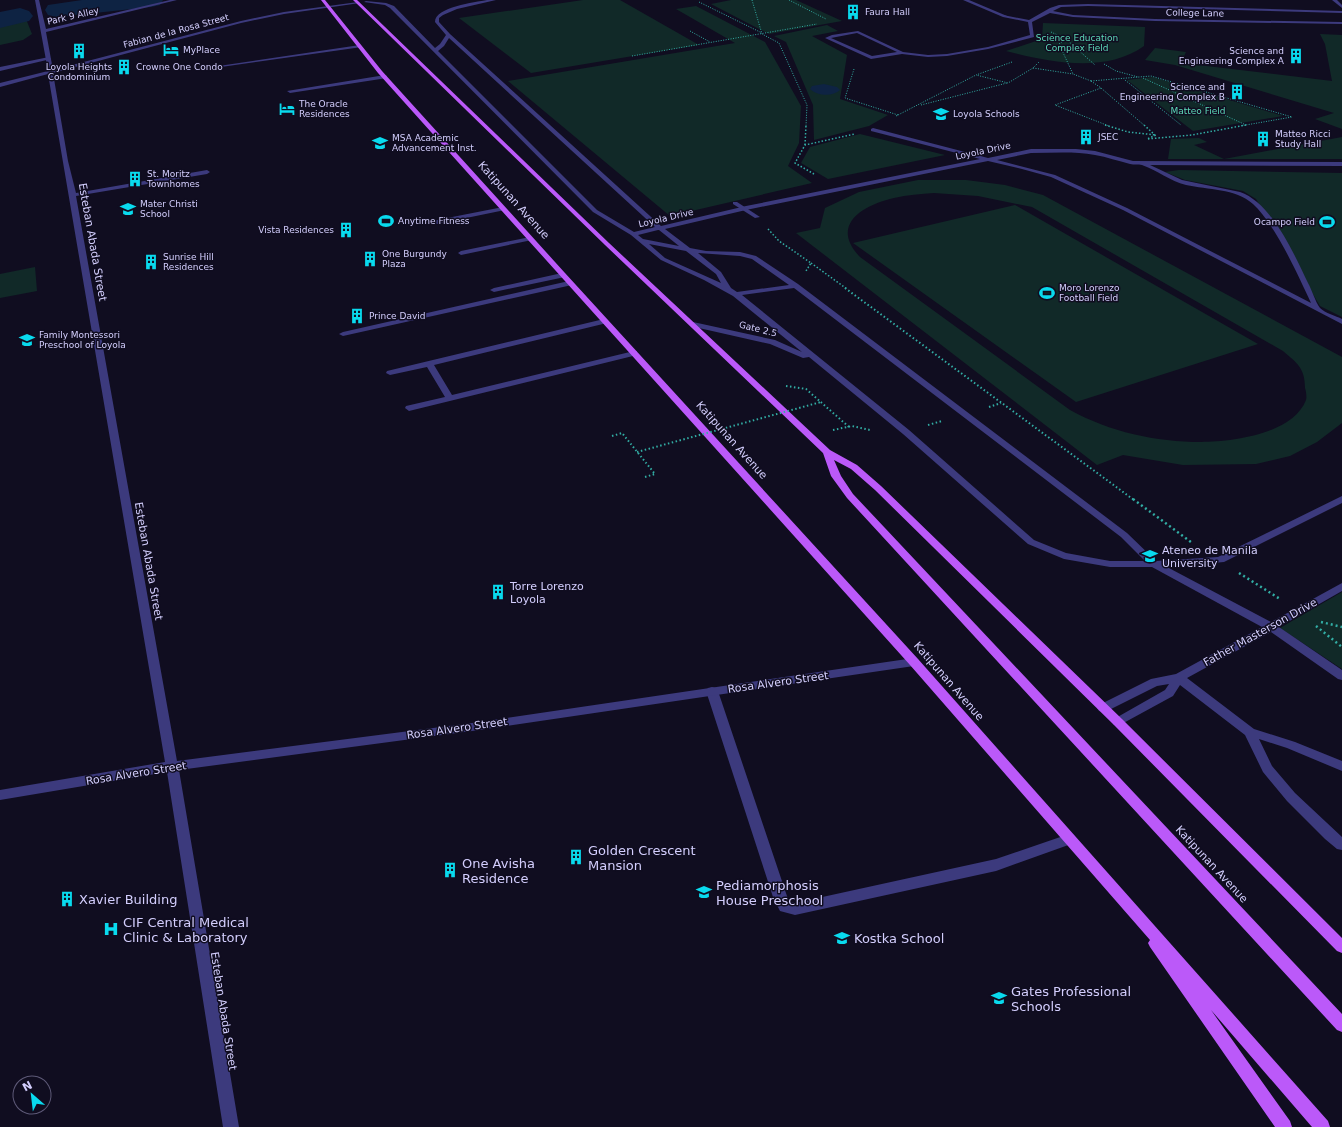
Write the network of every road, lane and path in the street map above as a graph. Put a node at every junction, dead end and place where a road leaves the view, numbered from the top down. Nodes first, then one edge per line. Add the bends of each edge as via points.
1 (37, 0) edge
2 (175, 0) edge
3 (323, 0) edge
4 (379, 0) edge
5 (472, 0) edge
6 (494, 0) edge
7 (752, 0) edge
8 (789, 0) edge
9 (965, 0) edge
10 (1334, 0) edge
11 (357, 1) edge
12 (366, 2) junction
13 (699, 2) dead end
14 (328, 6) junction
15 (1169, 7) junction
16 (1342, 7) edge
17 (1048, 11) junction
18 (1342, 12) edge
19 (440, 15) junction
20 (1178, 20) junction
21 (1030, 21) junction
22 (832, 22) dead end
23 (1342, 23) edge
24 (816, 24) dead end
25 (44, 31) junction
26 (690, 31) dead end
27 (762, 34) junction
28 (448, 35) junction
29 (1066, 39) junction
30 (711, 42) junction
31 (360, 46) junction
32 (436, 50) junction
33 (902, 53) junction
34 (859, 54) junction
35 (632, 56) dead end
36 (49, 58) junction
37 (1015, 61) dead end
38 (1039, 62) dead end
39 (1104, 64) dead end
40 (1095, 65) dead end
41 (207, 68) dead end
42 (1033, 68) junction
43 (0, 69) edge
44 (52, 72) junction
45 (1073, 74) junction
46 (976, 75) junction
47 (385, 77) junction
48 (1142, 77) junction
49 (1124, 79) junction
50 (1091, 81) junction
51 (1008, 83) junction
52 (0, 86) edge
53 (1101, 88) junction
54 (290, 91) dead end
55 (898, 115) dead end
56 (1181, 125) dead end
57 (1246, 125) junction
58 (873, 130) joint
59 (1156, 135) junction
60 (805, 144) junction
61 (987, 160) junction
62 (1143, 163) junction
63 (1342, 164) edge
64 (208, 172) dead end
65 (814, 174) dead end
66 (73, 195) junction
67 (735, 203) dead end
68 (746, 208) junction
69 (503, 209) junction
70 (757, 217) joint
71 (437, 222) dead end
72 (661, 229) junction
73 (633, 234) junction
74 (530, 239) junction
75 (640, 241) junction
76 (690, 250) junction
77 (461, 253) dead end
78 (811, 263) junction
79 (562, 274) junction
80 (569, 283) junction
81 (795, 286) junction
82 (728, 289) junction
83 (494, 290) dead end
84 (736, 294) junction
85 (1317, 308) junction
86 (604, 321) junction
87 (1342, 322) edge
88 (693, 324) junction
89 (343, 334) dead end
90 (634, 353) junction
91 (816, 359) junction
92 (429, 364) junction
93 (390, 373) dead end
94 (806, 389) dead end
95 (450, 398) junction
96 (821, 402) junction
97 (409, 408) dead end
98 (849, 427) dead end
99 (612, 436) dead end
100 (637, 452) junction
101 (827, 452) junction
102 (645, 477) dead end
103 (1342, 499) edge
104 (1220, 560) junction
105 (1154, 564) junction
106 (1342, 586) edge
107 (1299, 611) junction
108 (1307, 618) junction
109 (1271, 627) junction
110 (1342, 628) edge
111 (1342, 647) edge
112 (914, 662) junction
113 (1342, 676) edge
114 (1179, 678) junction
115 (712, 691) junction
116 (1103, 708) junction
117 (1118, 722) junction
118 (1250, 732) junction
119 (172, 766) junction
120 (1342, 766) edge
121 (0, 795) edge
122 (1070, 839) junction
123 (1342, 844) edge
124 (1122, 898) junction
125 (1342, 947) edge
126 (1342, 1024) edge
127 (231, 1127) edge
128 (1284, 1127) edge
129 (1322, 1127) edge

1 - 25 street, Esteban Abada Street
2 - 25 street, Park 9 Alley
3 - 14 main road, Katipunan Avenue
4 - 12 street
5 - 19 street via 434,12
6 - 19 street via 455,8
7 - 27 path
8 - 22 path
9 - 21 street via 1005,16
10 - 16 street
11 - 12 street, Fabian de la Rosa Street
11 - 14 street, Fabian de la Rosa Street
11 - 88 main road, Katipunan Avenue
12 - 32 street via 392,7
13 - 27 path
14 - 31 main road, Katipunan Avenue
14 - 44 street, Fabian de la Rosa Street via 284,12 225,26
15 - 17 street via 1088,5 1061,6
15 - 18 street
15 - 20 street
17 - 20 street, College Lane via 1073,16
17 - 21 street
19 - 28 street via 437,22
20 - 23 street, College Lane
21 - 29 path
21 - 33 street via 1032,36 1013,42 947,55
24 - 27 path
25 - 36 street, Esteban Abada Street
26 - 30 path
27 - 30 path
27 - 60 path via 779,43 807,105
28 - 32 street
28 - 72 street
29 - 40 path
29 - 45 path via 1059,44
30 - 35 path
31 - 41 street
31 - 47 main road, Katipunan Avenue
32 - 73 street via 595,211
33 - 34 street via 871,58
33 - 34 street via 858,32 827,37
34 - 55 path via 846,98
36 - 43 street
36 - 44 street, Esteban Abada Street
37 - 46 path
38 - 42 path
39 - 48 path via 1116,71
42 - 45 path
42 - 51 path
44 - 52 street, Fabian de la Rosa Street
44 - 66 street, Esteban Abada Street via 65,161
45 - 50 path
46 - 51 path
46 - 51 path via 914,107
47 - 54 street
47 - 69 main road, Katipunan Avenue
48 - 49 path
48 - 57 path
48 - 57 path via 1151,76 1292,117
49 - 50 path
49 - 56 path
50 - 53 path
53 - 59 path
53 - 59 path via 1055,105 1101,124 1128,132
57 - 59 path via 1192,135 1147,138
58 - 60 path
58 - 61 street
60 - 65 path via 795,164
61 - 62 street, Loyola Drive via 1008,154 1054,150
61 - 68 street, Loyola Drive
61 - 85 street via 1053,176
62 - 63 street, Loyola Drive
62 - 85 street via 1181,181 1238,193 1252,199 1260,206 1275,230 1306,283
64 - 66 street
66 - 119 street, Esteban Abada Street
67 - 68 street
68 - 70 street
68 - 72 street, Loyola Drive
69 - 71 street
69 - 74 main road, Katipunan Avenue
70 - 78 path via 779,241
72 - 73 street, Loyola Drive
72 - 76 street
73 - 75 street
74 - 77 street
74 - 79 main road, Katipunan Avenue
75 - 76 street
75 - 82 street via 663,259
76 - 81 street via 754,257
76 - 82 street via 720,273
78 - 81 path
78 - 104 path
79 - 80 main road, Katipunan Avenue
79 - 83 street
80 - 86 main road, Katipunan Avenue
80 - 89 street
81 - 84 street
81 - 105 street via 1124,535
82 - 84 street
84 - 91 street
85 - 87 street
86 - 90 main road, Katipunan Avenue
86 - 92 street
88 - 91 street, Gate 2.5 via 772,342
88 - 101 main road, Katipunan Avenue
90 - 95 street
90 - 112 main road, Katipunan Avenue
91 - 105 street via 906,432 1031,542 1064,556 1110,564
92 - 93 street
92 - 95 street
94 - 96 path
95 - 97 street
96 - 98 path
96 - 100 path, bridge
99 - 100 path via 622,433
100 - 102 path via 655,474
101 - 116 main road, Katipunan Avenue via 854,467 878,488
101 - 126 main road, Katipunan Avenue via 836,476 850,496
103 - 104 street
104 - 105 street
104 - 107 path
105 - 109 street
106 - 107 street, Father Masterson Drive
107 - 108 path
107 - 109 street, Father Masterson Drive
108 - 110 path
108 - 111 path
109 - 113 street
109 - 114 street, Father Masterson Drive
112 - 115 street, Rosa Alvero Street
112 - 122 main road, Katipunan Avenue
114 - 116 street, Father Masterson Drive via 1155,682
114 - 117 street, Father Masterson Drive via 1169,693
114 - 118 street
115 - 119 street, Rosa Alvero Street via 464,728
115 - 122 street via 785,907 796,909 996,865
116 - 117 main road, Katipunan Avenue
117 - 125 main road, Katipunan Avenue
118 - 120 street via 1291,745
118 - 123 street via 1267,769 1291,797
119 - 121 street, Rosa Alvero Street
119 - 127 street, Esteban Abada Street
122 - 124 main road, Katipunan Avenue
124 - 128 main road, Katipunan Avenue
124 - 129 main road, Katipunan Avenue

